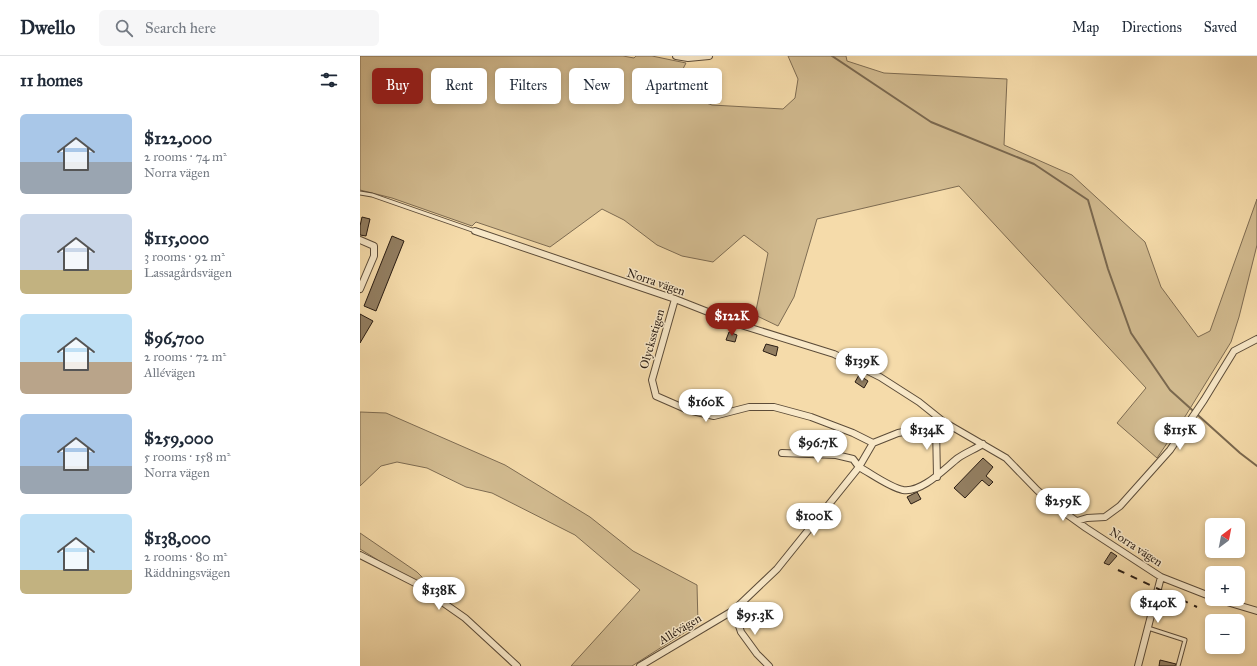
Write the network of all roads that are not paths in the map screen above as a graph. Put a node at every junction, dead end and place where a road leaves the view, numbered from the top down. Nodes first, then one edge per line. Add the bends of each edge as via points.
1 (676, 56) edge
2 (709, 56) edge
3 (360, 193) edge
4 (475, 231) joint
5 (360, 240) edge
6 (360, 289) edge
7 (675, 300) junction
8 (1257, 340) edge
9 (944, 422) junction
10 (936, 426) junction
11 (872, 443) junction
12 (982, 444) junction
13 (782, 453) dead end
14 (859, 467) junction
15 (937, 477) junction
16 (1077, 521) junction
17 (360, 555) edge
18 (1161, 577) junction
19 (1205, 594) edge
20 (1240, 606) edge
21 (734, 610) junction
22 (1257, 611) edge
23 (1148, 628) junction
24 (517, 666) edge
25 (640, 666) edge
26 (769, 666) edge
27 (1138, 666) edge
28 (1178, 666) edge

1 - 2 street
3 - 4 lane
4 - 7 street, Norra vägen
5 - 6 street via 374,246 374,256
7 - 9 street, Norra vägen via 741,325 834,354 880,377
7 - 11 street, Olycksstigen via 652,380 656,396 688,410 714,416 749,406 774,407 811,417
8 - 16 street via 1234,351 1170,450 1120,506 1105,517
9 - 10 street
9 - 12 street, Norra vägen
10 - 11 street via 898,433
10 - 15 street
11 - 14 street, Allévägen
12 - 15 street via 959,458
12 - 16 street, Norra vägen via 1006,458 1054,505
13 - 14 street via 836,455 853,459
14 - 15 street via 888,484 905,490 915,489
14 - 21 street, Allévägen via 777,569
16 - 18 street, Norra vägen
17 - 24 street via 415,583 458,614
18 - 19 street, Norra vägen
18 - 23 street
20 - 22 street
21 - 25 street, Allévägen
21 - 26 street via 741,632
23 - 27 street
23 - 28 lane via 1185,640

